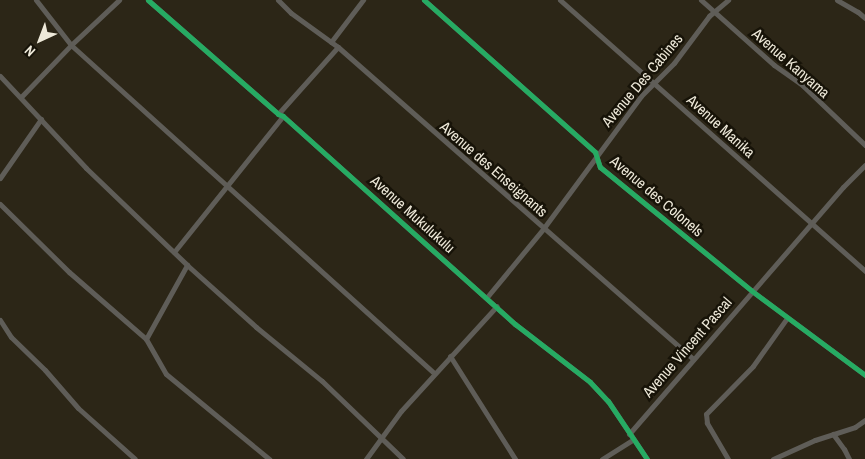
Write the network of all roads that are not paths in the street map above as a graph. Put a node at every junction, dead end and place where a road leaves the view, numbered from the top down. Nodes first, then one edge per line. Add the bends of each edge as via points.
1 (36, 0) edge
2 (119, 0) edge
3 (148, 0) edge
4 (278, 0) edge
5 (363, 0) edge
6 (424, 0) edge
7 (560, 0) edge
8 (701, 0) edge
9 (728, 0) edge
10 (837, 0) edge
11 (712, 12) junction
12 (865, 18) edge
13 (331, 42) junction
14 (71, 45) junction
15 (338, 47) junction
16 (0, 76) edge
17 (654, 83) junction
18 (21, 97) junction
19 (281, 115) junction
20 (41, 119) junction
21 (865, 145) edge
22 (597, 156) junction
23 (865, 165) edge
24 (0, 178) edge
25 (227, 186) junction
26 (0, 204) edge
27 (811, 224) junction
28 (543, 229) junction
29 (174, 252) junction
30 (187, 265) junction
31 (865, 271) edge
32 (752, 291) junction
33 (486, 297) junction
34 (496, 306) junction
35 (787, 318) junction
36 (0, 320) edge
37 (146, 339) junction
38 (450, 356) junction
39 (693, 359) junction
40 (434, 373) junction
41 (865, 376) edge
42 (865, 420) edge
43 (629, 434) junction
44 (833, 434) junction
45 (382, 440) junction
46 (633, 440) junction
47 (135, 459) edge
48 (269, 459) edge
49 (366, 459) edge
50 (403, 459) edge
51 (515, 459) edge
52 (602, 459) edge
53 (647, 459) edge
54 (728, 459) edge
55 (773, 459) edge
56 (849, 459) edge

1 - 14 street
2 - 14 street
3 - 19 street, Avenue Mukulukulu
4 - 13 street, Avenue des Enseignants
5 - 13 street
6 - 22 street, Avenue des Colonels
7 - 17 street, Avenue Manika
8 - 11 street, Avenue Kanyama
9 - 11 street, Avenue Des Cabines
10 - 12 street
11 - 17 street, Avenue Des Cabines via 674,63
11 - 21 street, Avenue Kanyama via 794,78
13 - 15 street, Avenue des Enseignants
14 - 18 street
14 - 25 street
15 - 19 street
15 - 28 street, Avenue des Enseignants
16 - 18 street
17 - 22 street, Avenue Des Cabines
17 - 27 street, Avenue Manika
18 - 20 street
19 - 25 street
19 - 33 street, Avenue Mukulukulu
20 - 24 street
20 - 29 street via 86,168
22 - 28 street, Avenue Des Cabines
22 - 32 street, Avenue des Colonels via 600,167
23 - 27 street, Avenue Vincent Pascal
25 - 29 street
25 - 40 street
26 - 37 street via 69,272
27 - 31 street, Avenue Manika
27 - 32 street, Avenue Vincent Pascal
28 - 33 street, Avenue Des Cabines
28 - 39 street, Avenue des Enseignants
29 - 30 street
30 - 37 street
30 - 45 street via 322,381
32 - 35 street, Avenue des Colonels
32 - 39 street, Avenue Vincent Pascal
33 - 34 street, Avenue Mukulukulu
34 - 38 street
34 - 43 street, Avenue Mukulukulu via 590,382 608,401
35 - 41 street, Avenue des Colonels
35 - 54 street via 753,366 706,414 709,427
36 - 47 street via 10,337 49,374 78,408
37 - 48 street via 166,374
38 - 40 street
38 - 51 street
39 - 43 street, Avenue Vincent Pascal
40 - 45 street via 401,411
42 - 44 street
43 - 46 street, Avenue Mukulukulu
44 - 55 street
44 - 56 street
45 - 49 street
45 - 50 street
46 - 52 street
46 - 53 street, Avenue Mukulukulu

